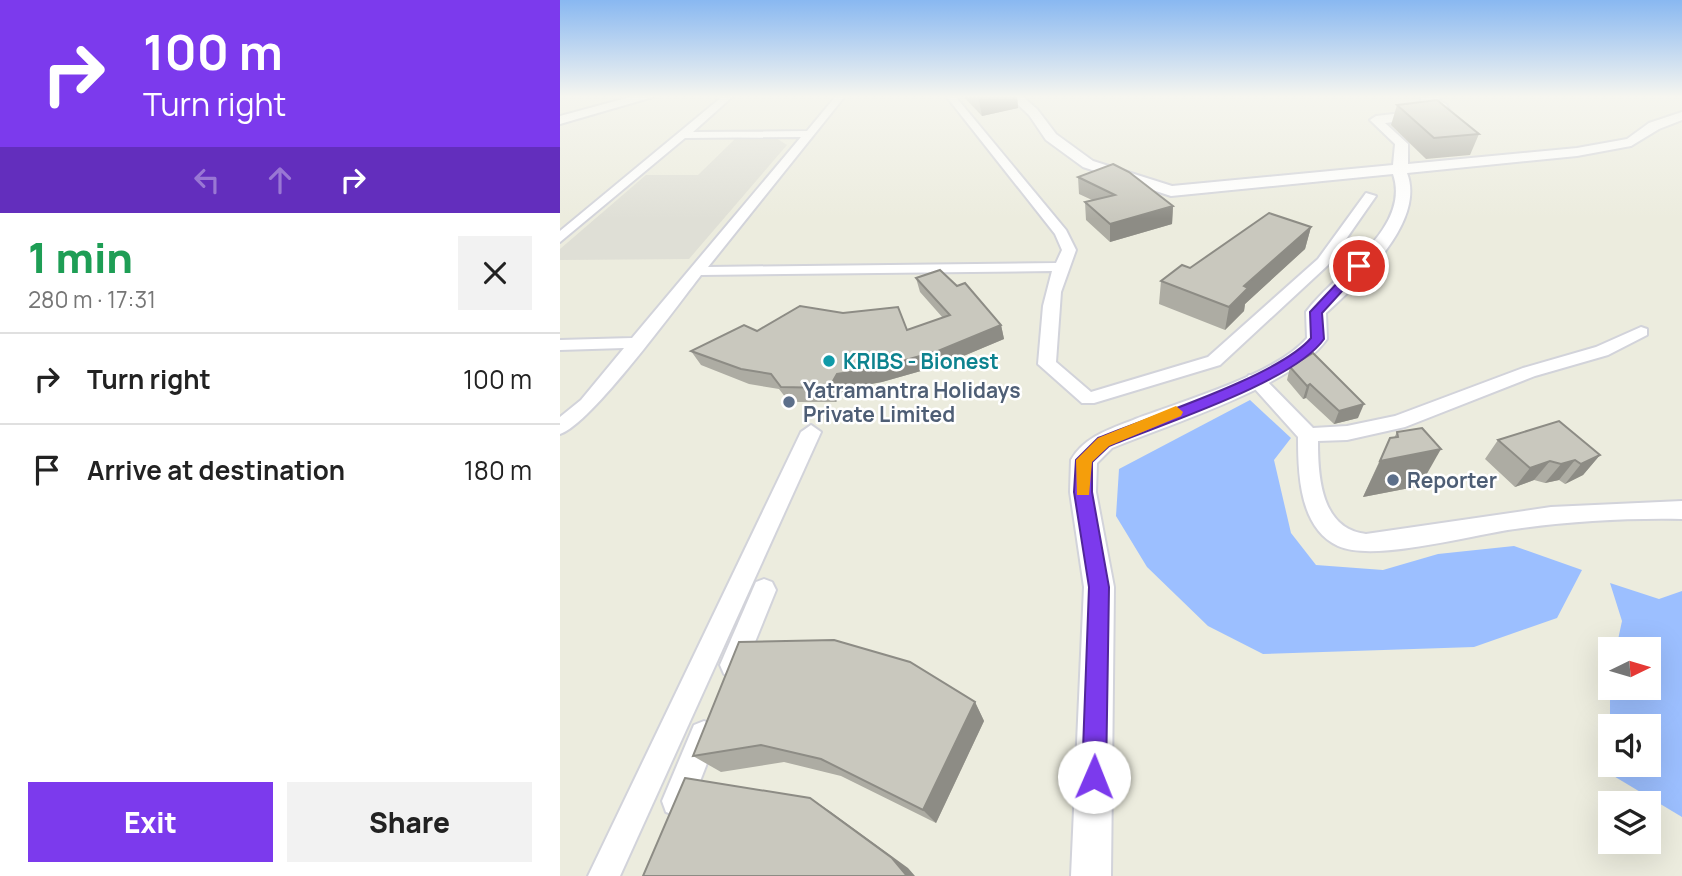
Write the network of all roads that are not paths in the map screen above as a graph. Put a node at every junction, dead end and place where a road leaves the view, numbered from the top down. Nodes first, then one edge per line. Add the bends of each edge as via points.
1 (681, 137) edge
2 (807, 137) edge
3 (983, 137) edge
4 (1051, 137) edge
5 (1397, 137) edge
6 (1638, 137) edge
7 (1399, 170) junction
8 (1370, 196) dead end
9 (560, 238) edge
10 (1060, 267) junction
11 (697, 271) junction
12 (1641, 332) dead end
13 (636, 343) junction
14 (560, 345) edge
15 (1255, 379) junction
16 (560, 427) edge
17 (811, 432) dead end
18 (1308, 435) junction
19 (1682, 510) edge
20 (764, 590) dead end
21 (666, 826) edge
22 (604, 876) edge
23 (1091, 876) edge

1 - 9 street
2 - 11 street
3 - 10 street via 1061,233 1069,250
4 - 7 street via 1088,164 1171,191
5 - 7 street via 1405,152
6 - 7 street via 1631,142 1537,157
7 - 15 street via 1406,192 1398,218 1385,239 1316,312 1317,339 1280,370
8 - 10 street via 1323,262 1214,361 1088,400 1047,364 1049,303
10 - 11 street
11 - 13 street
12 - 18 street via 1602,351 1529,372 1398,422 1347,433
13 - 14 street
13 - 16 street via 587,404
15 - 18 street
15 - 23 street via 1104,442 1084,460 1083,492 1099,587
17 - 22 street
18 - 19 street via 1308,488 1338,535 1361,544 1486,522 1625,509
20 - 21 street

